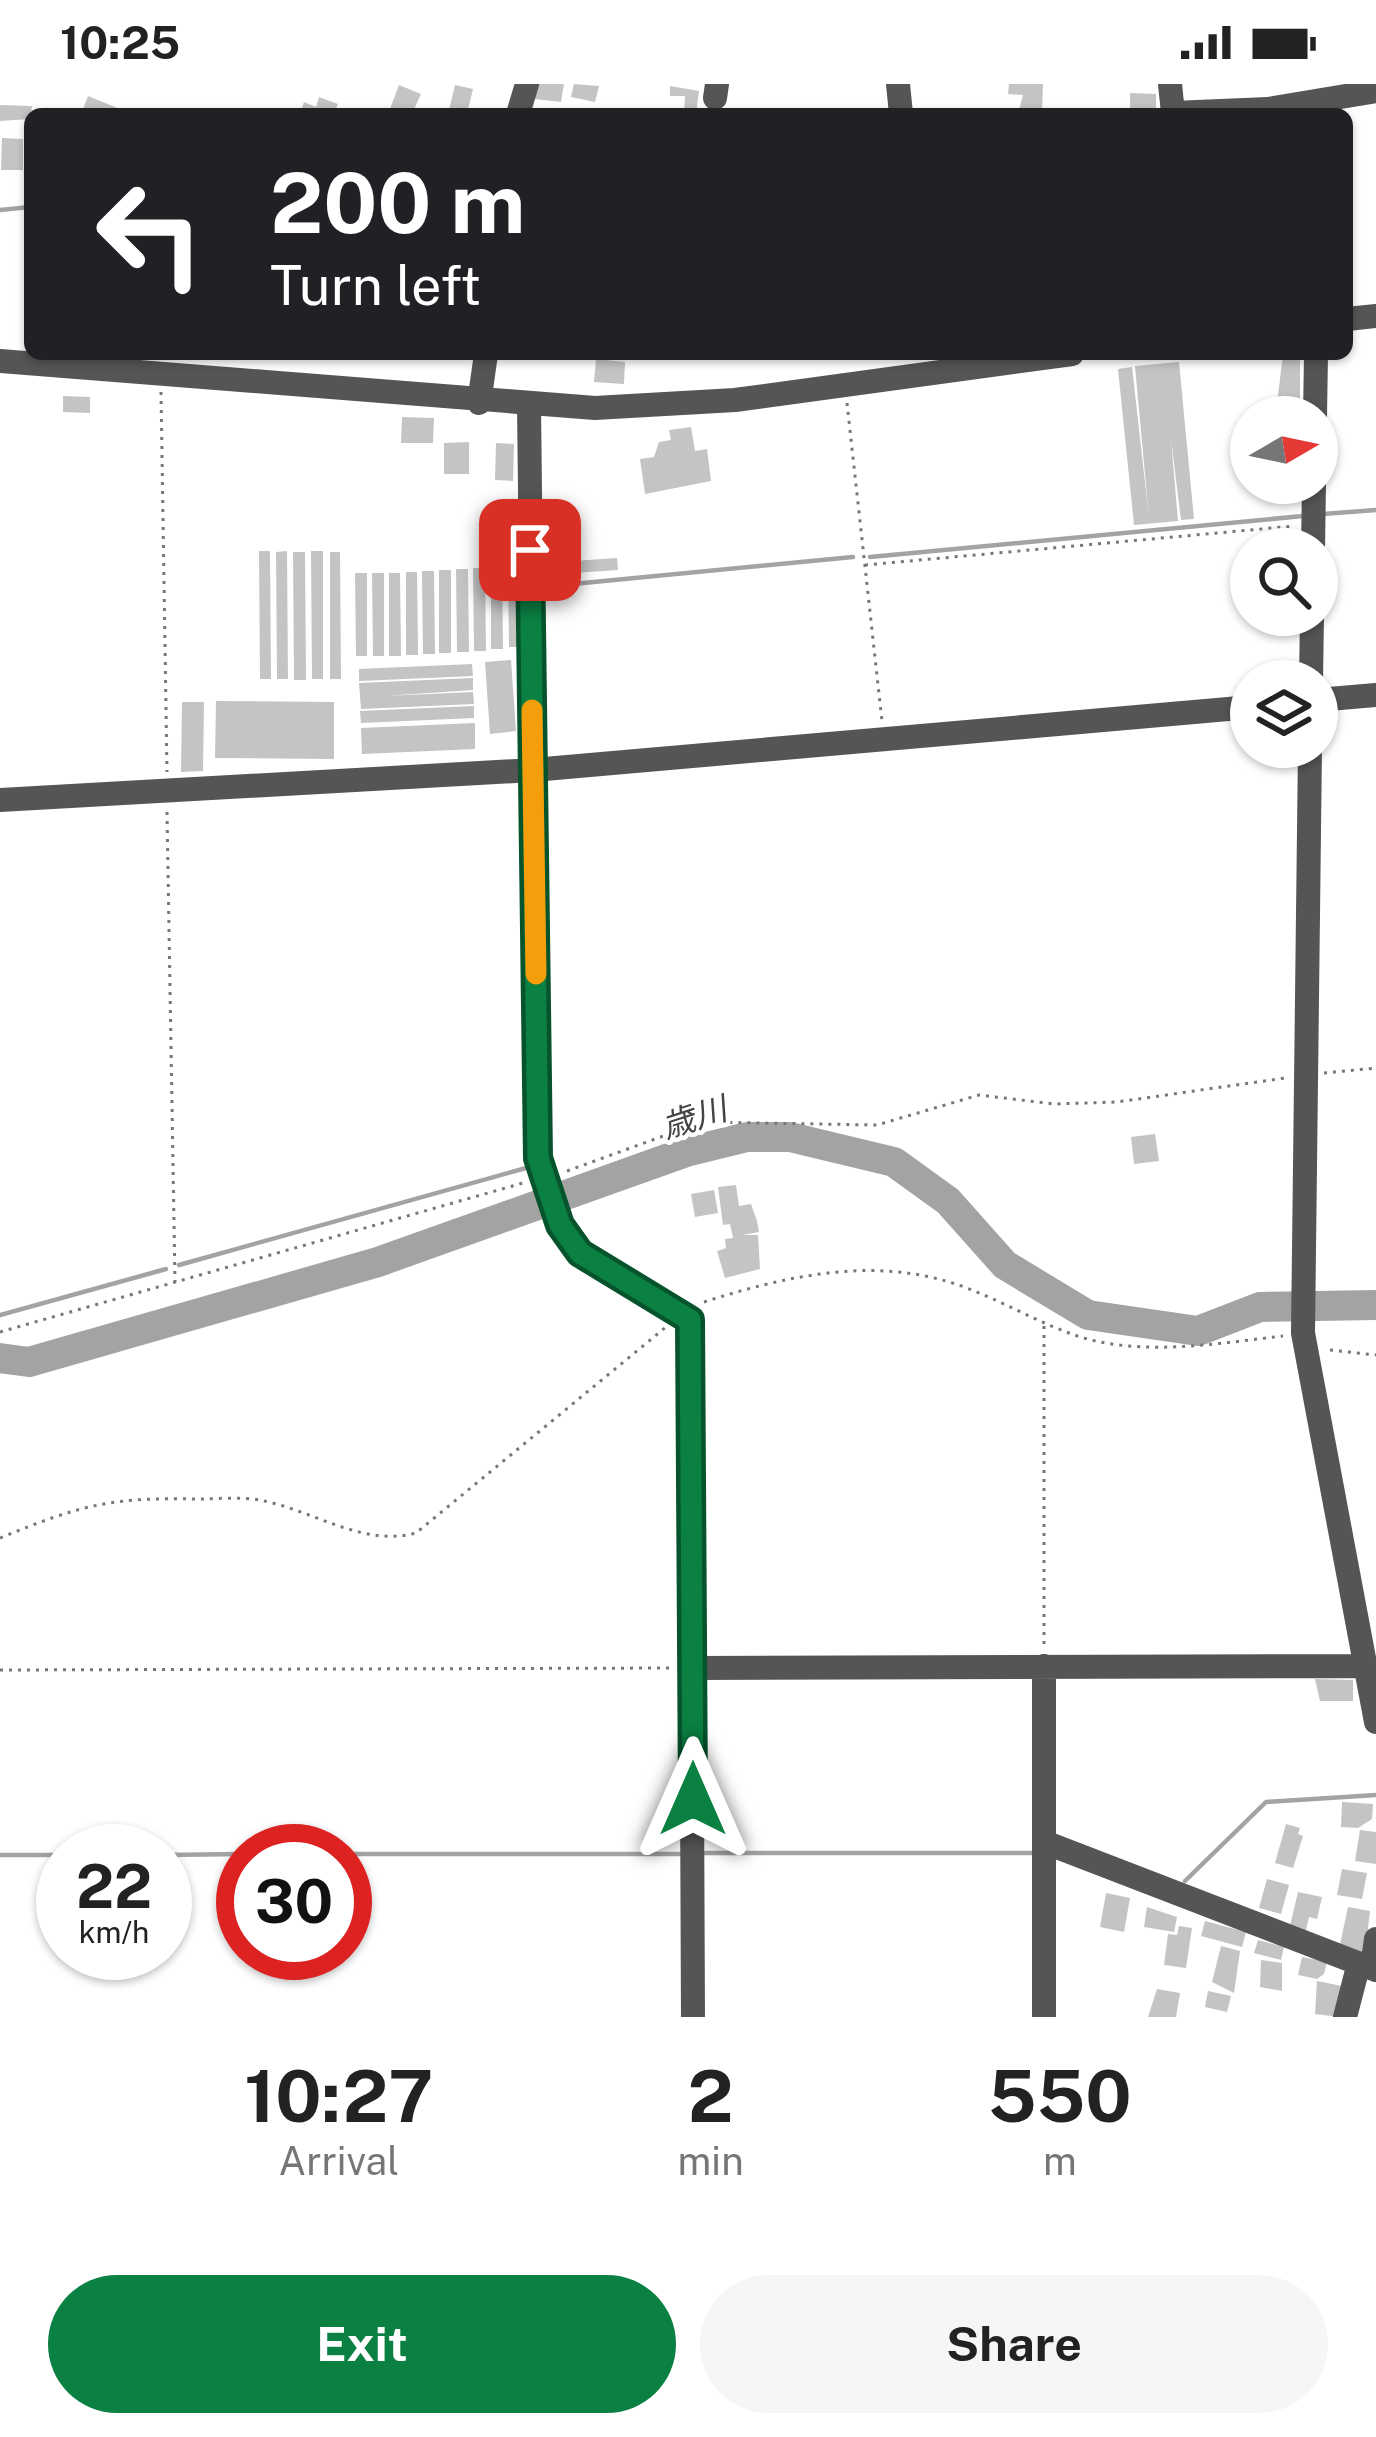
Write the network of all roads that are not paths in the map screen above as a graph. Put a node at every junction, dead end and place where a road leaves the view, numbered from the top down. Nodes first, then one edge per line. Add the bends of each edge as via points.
1 (1376, 91) edge
2 (1283, 102) edge
3 (1223, 108) edge
4 (484, 360) edge
5 (979, 360) edge
6 (1316, 360) edge
7 (0, 361) edge
8 (917, 364) edge
9 (1315, 396) edge
10 (479, 403) junction
11 (529, 406) junction
12 (1376, 695) edge
13 (1338, 698) edge
14 (1230, 708) edge
15 (1310, 768) edge
16 (533, 770) junction
17 (0, 800) edge
18 (1044, 1666) junction
19 (1364, 1666) junction
20 (693, 1668) junction
21 (1376, 1722) edge
22 (1044, 1842) junction
23 (1376, 1939) edge
24 (1369, 1967) edge
25 (693, 2017) edge
26 (1044, 2017) edge
27 (1345, 2017) edge

1 - 2 street
2 - 3 street
4 - 10 street
5 - 8 street
6 - 9 street
7 - 10 street
8 - 11 street via 845,385 692,404
10 - 11 street
11 - 16 street
12 - 13 street
14 - 16 street
15 - 19 street via 1304,1335
16 - 17 street
16 - 20 street via 542,1178 580,1253 690,1320
18 - 19 street
18 - 20 street
18 - 22 street
19 - 21 street
20 - 25 street
22 - 24 street
22 - 26 street
23 - 24 street
24 - 27 street

